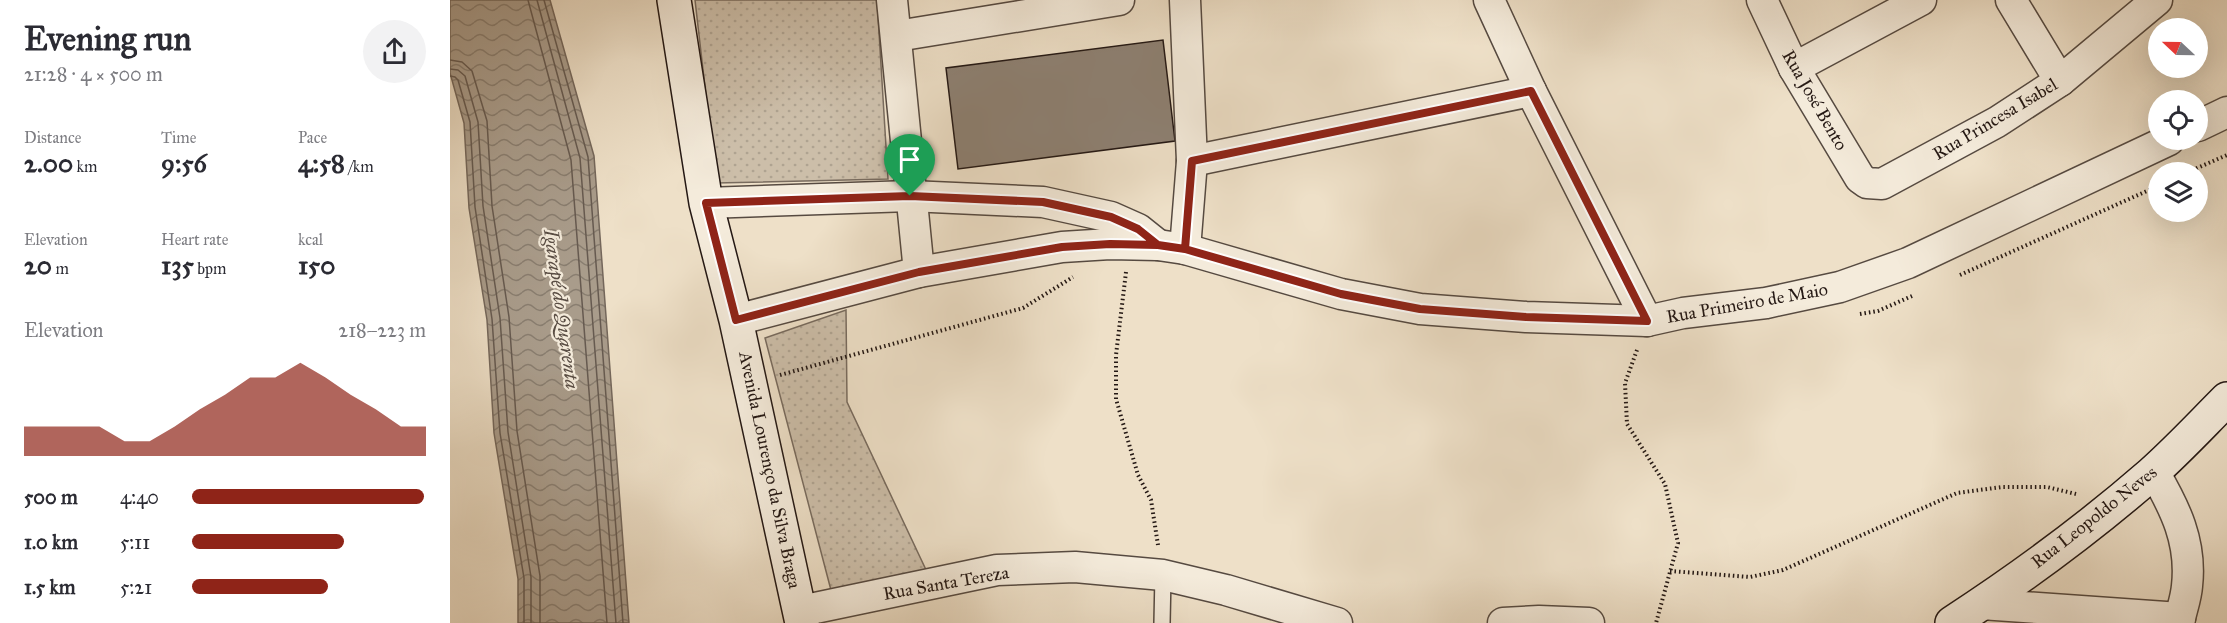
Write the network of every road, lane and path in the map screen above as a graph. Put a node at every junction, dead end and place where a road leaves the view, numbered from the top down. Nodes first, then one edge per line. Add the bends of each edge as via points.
1 (674, 0) edge
2 (892, 0) edge
3 (1119, 0) edge
4 (1185, 0) edge
5 (1489, 0) edge
6 (1762, 0) edge
7 (1921, 0) edge
8 (2011, 0) edge
9 (2157, 0) edge
10 (897, 36) junction
11 (1794, 68) junction
12 (2060, 81) junction
13 (1531, 91) junction
14 (2227, 112) edge
15 (2208, 121) edge
16 (2148, 150) edge
17 (2227, 155) edge
18 (1192, 161) junction
19 (2208, 163) edge
20 (1882, 184) joint
21 (910, 196) junction
22 (706, 203) junction
23 (1129, 244) junction
24 (1172, 247) junction
25 (919, 272) junction
26 (736, 320) junction
27 (1647, 321) junction
28 (2227, 399) edge
29 (2154, 471) junction
30 (2106, 512) junction
31 (1670, 571) junction
32 (1163, 575) junction
33 (1981, 604) junction
34 (802, 617) edge
35 (2179, 620) edge
36 (1162, 623) edge
37 (1337, 623) edge
38 (1503, 623) edge
39 (1589, 623) edge
40 (1656, 623) edge
41 (1952, 623) edge

1 - 22 street, Avenida Lourenço da Silva Braga
2 - 10 street
3 - 10 street
4 - 18 street
5 - 13 street
6 - 11 street, Rua José Bento
7 - 11 street
8 - 12 street
9 - 12 street, Rua Princesa Isabel
10 - 21 street
11 - 20 street, Rua José Bento via 1860,178
12 - 20 street, Rua Princesa Isabel via 1997,122
13 - 18 street
13 - 27 street
14 - 15 street
16 - 27 street, Rua Primeiro de Maio via 1908,263 1840,288
17 - 19 path
18 - 24 street
21 - 22 street, Rua Primeiro de Maio
21 - 24 street, Rua Primeiro de Maio via 1043,202 1111,217
21 - 25 street
22 - 26 street, Avenida Lourenço da Silva Braga
23 - 24 street, Rua Primeiro de Maio
23 - 25 street, Rua Primeiro de Maio via 1062,247
23 - 32 path via 1116,355 1116,399 1138,475 1151,500
24 - 27 street, Rua Primeiro de Maio via 1341,294 1420,309
25 - 26 street, Rua Primeiro de Maio
26 - 34 street, Avenida Lourenço da Silva Braga
27 - 31 path via 1625,383 1628,424 1665,484 1677,543
28 - 29 street, Rua Leopoldo Neves
29 - 30 street, Rua Leopoldo Neves
29 - 35 street via 2175,509 2185,538 2187,585
30 - 31 path via 2078,494 2047,487 2001,487 1957,493 1783,570 1750,578
30 - 33 street, Rua Leopoldo Neves
31 - 40 path
32 - 34 street, Rua Santa Tereza via 1075,567 997,570
32 - 36 lane
32 - 37 street, Rua Santa Tereza
33 - 35 street
33 - 41 street, Rua Leopoldo Neves
38 - 39 street

